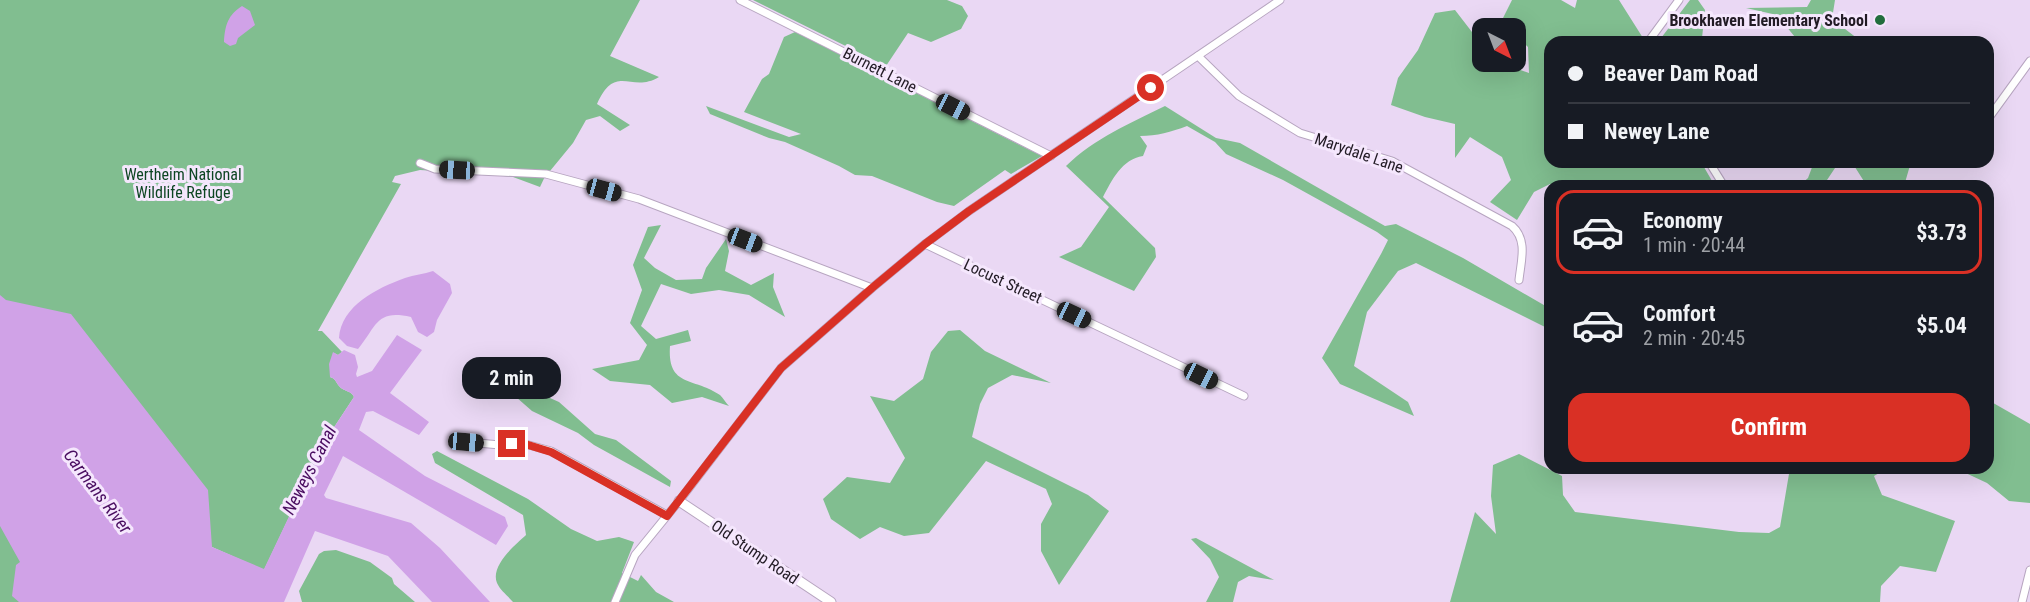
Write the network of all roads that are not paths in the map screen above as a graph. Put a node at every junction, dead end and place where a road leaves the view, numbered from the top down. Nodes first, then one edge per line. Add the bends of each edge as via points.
1 (740, 0) edge
2 (1280, 0) edge
3 (1679, 0) edge
4 (1652, 36) edge
5 (1198, 56) junction
6 (2030, 61) edge
7 (1994, 111) edge
8 (1052, 156) junction
9 (420, 163) dead end
10 (925, 244) junction
11 (1519, 280) dead end
12 (872, 288) junction
13 (1244, 396) dead end
14 (466, 442) dead end
15 (679, 501) junction
16 (667, 516) junction
17 (2030, 570) edge
18 (615, 602) edge
19 (831, 602) edge
20 (2022, 602) edge

1 - 8 street, Burnett Lane
2 - 5 street
3 - 4 street
5 - 8 street
5 - 11 street, Marydale Lane via 1239,96 1300,133 1392,161 1512,226 1523,246
6 - 7 street
8 - 10 street
9 - 12 street via 435,169 546,174 639,200
10 - 12 street
10 - 13 street, Locust Street
12 - 15 street via 781,368
14 - 16 street via 525,444 551,452
15 - 16 street
15 - 19 street, Old Stump Road
16 - 18 street via 635,555
17 - 20 street

